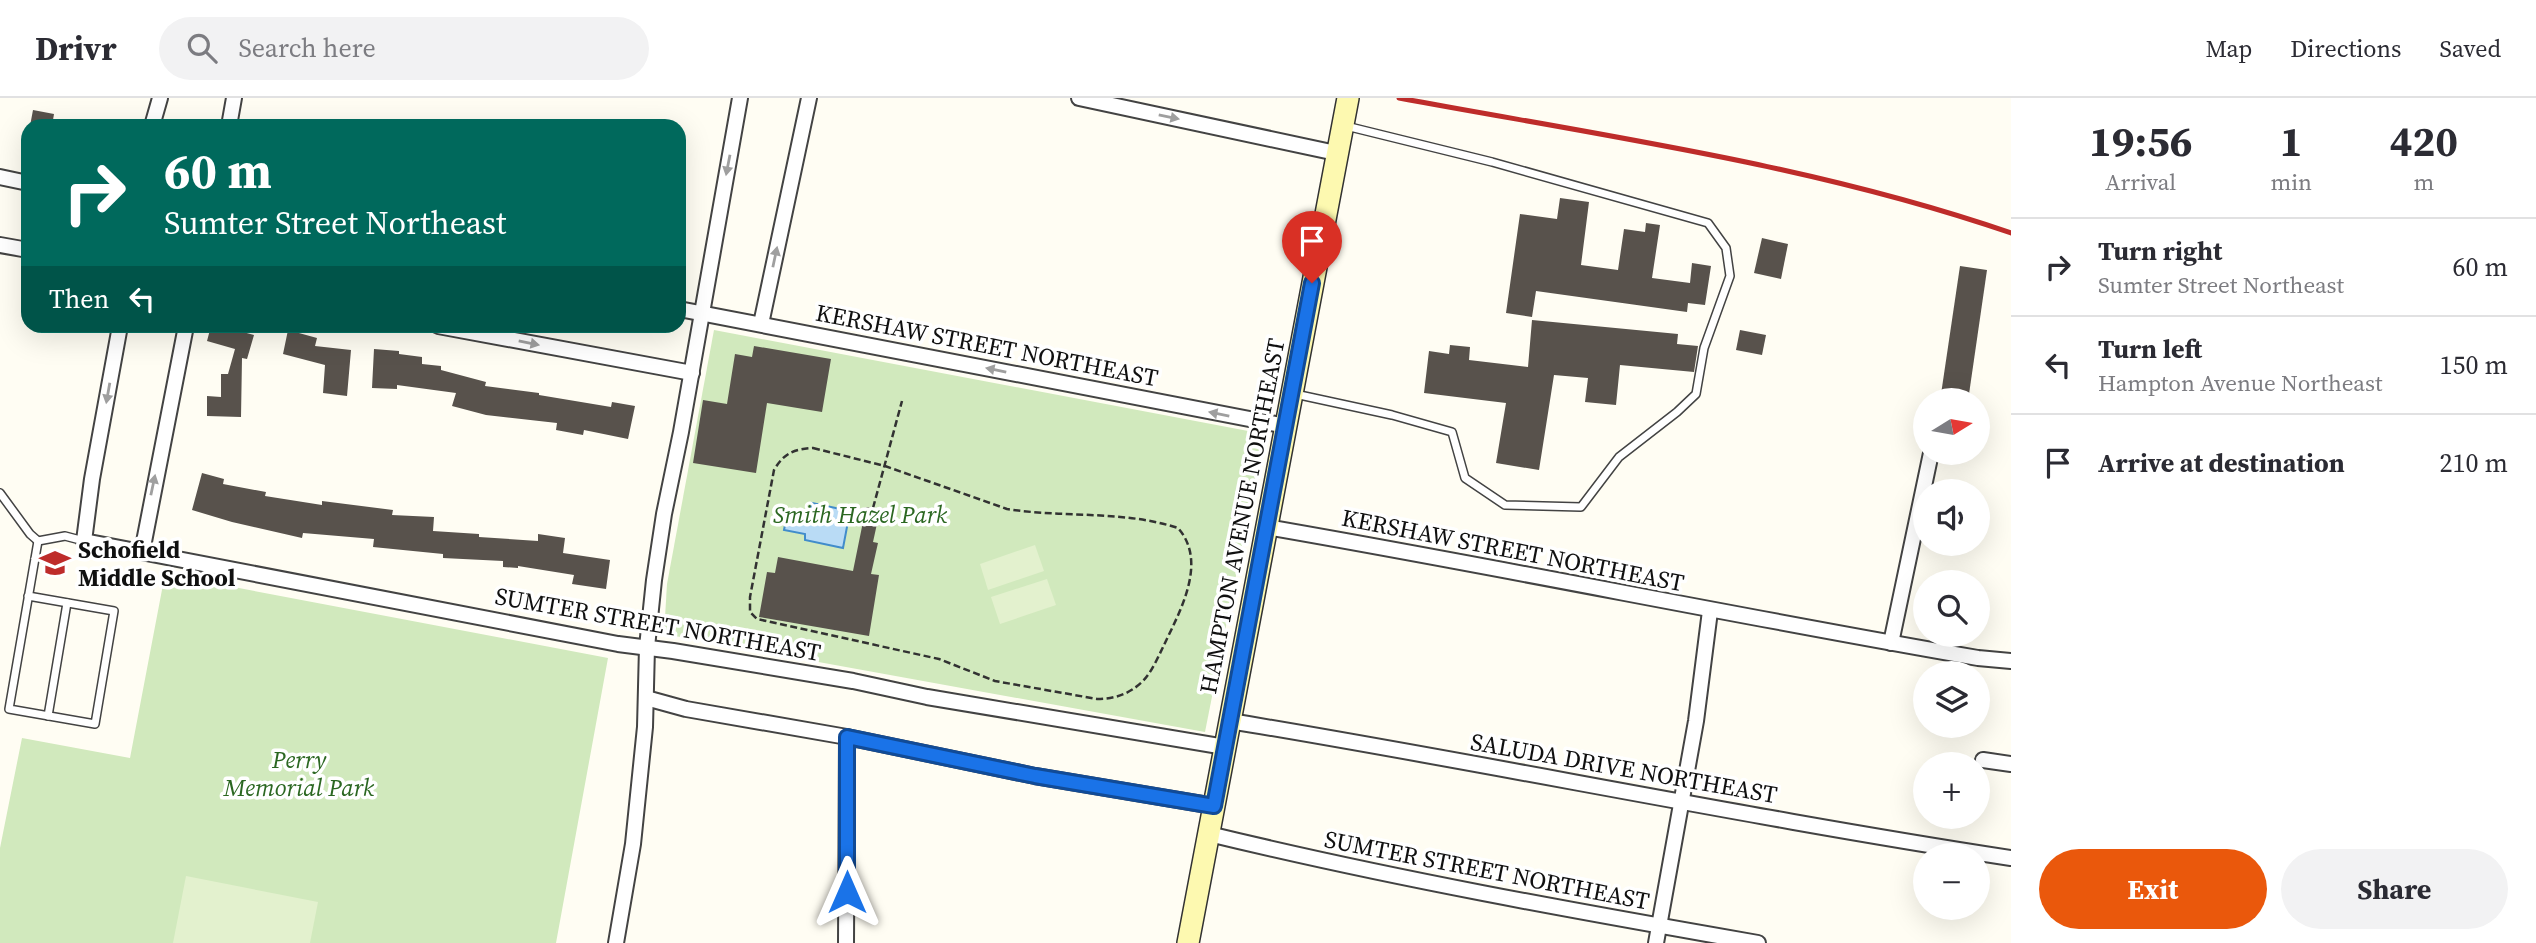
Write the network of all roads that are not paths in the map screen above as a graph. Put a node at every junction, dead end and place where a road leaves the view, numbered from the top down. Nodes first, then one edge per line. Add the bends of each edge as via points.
1 (160, 98) edge
2 (234, 98) edge
3 (740, 98) edge
4 (809, 98) edge
5 (1079, 98) edge
6 (1348, 98) edge
7 (154, 119) edge
8 (230, 119) edge
9 (1342, 125) junction
10 (1336, 153) junction
11 (0, 177) edge
12 (21, 182) edge
13 (0, 244) edge
14 (21, 248) edge
15 (686, 310) edge
16 (703, 313) junction
17 (761, 324) junction
18 (119, 333) edge
19 (185, 333) edge
20 (476, 333) edge
21 (692, 373) junction
22 (1292, 394) junction
23 (1286, 426) junction
24 (1928, 466) edge
25 (0, 493) edge
26 (1266, 527) junction
27 (38, 541) junction
28 (84, 541) junction
29 (142, 552) junction
30 (29, 596) junction
31 (67, 603) junction
32 (1710, 611) junction
33 (1891, 643) junction
34 (647, 647) junction
35 (2011, 661) edge
36 (646, 698) junction
37 (48, 716) junction
38 (1230, 721) junction
39 (847, 737) junction
40 (1225, 747) junction
41 (1990, 761) edge
42 (2011, 764) edge
43 (1680, 803) junction
44 (1214, 806) junction
45 (1209, 834) junction
46 (2011, 858) edge
47 (1660, 926) junction
48 (616, 943) edge
49 (845, 943) edge
50 (1188, 943) edge
51 (1656, 943) edge
52 (1758, 943) edge

1 - 7 street
2 - 8 street
3 -> 16 street
17 -> 4 street
5 -> 10 street
6 - 9 street, HAMPTON AVENUE NORTHEAST
9 - 10 street, HAMPTON AVENUE NORTHEAST
9 - 22 lane via 1708,223 1726,248 1730,276 1704,348 1696,394 1619,457 1581,507 1505,505 1465,478 1452,432
10 - 22 street, HAMPTON AVENUE NORTHEAST
11 - 12 street
13 - 14 street
15 - 16 street, KERSHAW STREET NORTHEAST
16 - 17 street, KERSHAW STREET NORTHEAST
16 - 21 street
23 -> 17 street, KERSHAW STREET NORTHEAST
18 -> 28 street
29 -> 19 street
20 -> 21 street
21 - 34 street via 664,514
22 - 23 street, HAMPTON AVENUE NORTHEAST
23 - 26 street, HAMPTON AVENUE NORTHEAST
24 - 33 street
25 - 27 lane
26 - 32 street, KERSHAW STREET NORTHEAST
26 - 38 street, HAMPTON AVENUE NORTHEAST
27 - 28 lane via 65,536
27 - 30 lane
28 - 29 street, SUMTER STREET NORTHEAST
29 - 34 street, SUMTER STREET NORTHEAST
30 - 31 lane
30 - 37 lane via 9,709
31 - 37 lane
31 - 37 lane via 114,611 112,624 95,724
32 - 33 street, KERSHAW STREET NORTHEAST
32 - 43 street
33 - 35 street
34 - 36 street
34 - 40 street, SUMTER STREET NORTHEAST
36 - 39 street
36 - 48 street via 633,844
38 - 40 street, HAMPTON AVENUE NORTHEAST
38 - 43 street, SALUDA DRIVE NORTHEAST
39 - 44 street via 1035,776
39 - 49 street
40 - 44 street, HAMPTON AVENUE NORTHEAST
41 - 42 street
43 - 46 street, SALUDA DRIVE NORTHEAST
43 - 47 street
44 - 45 street, HAMPTON AVENUE NORTHEAST
45 - 47 street, SUMTER STREET NORTHEAST via 1317,861
45 - 50 street, HAMPTON AVENUE NORTHEAST
47 - 51 street
47 - 52 street, SUMTER STREET NORTHEAST

